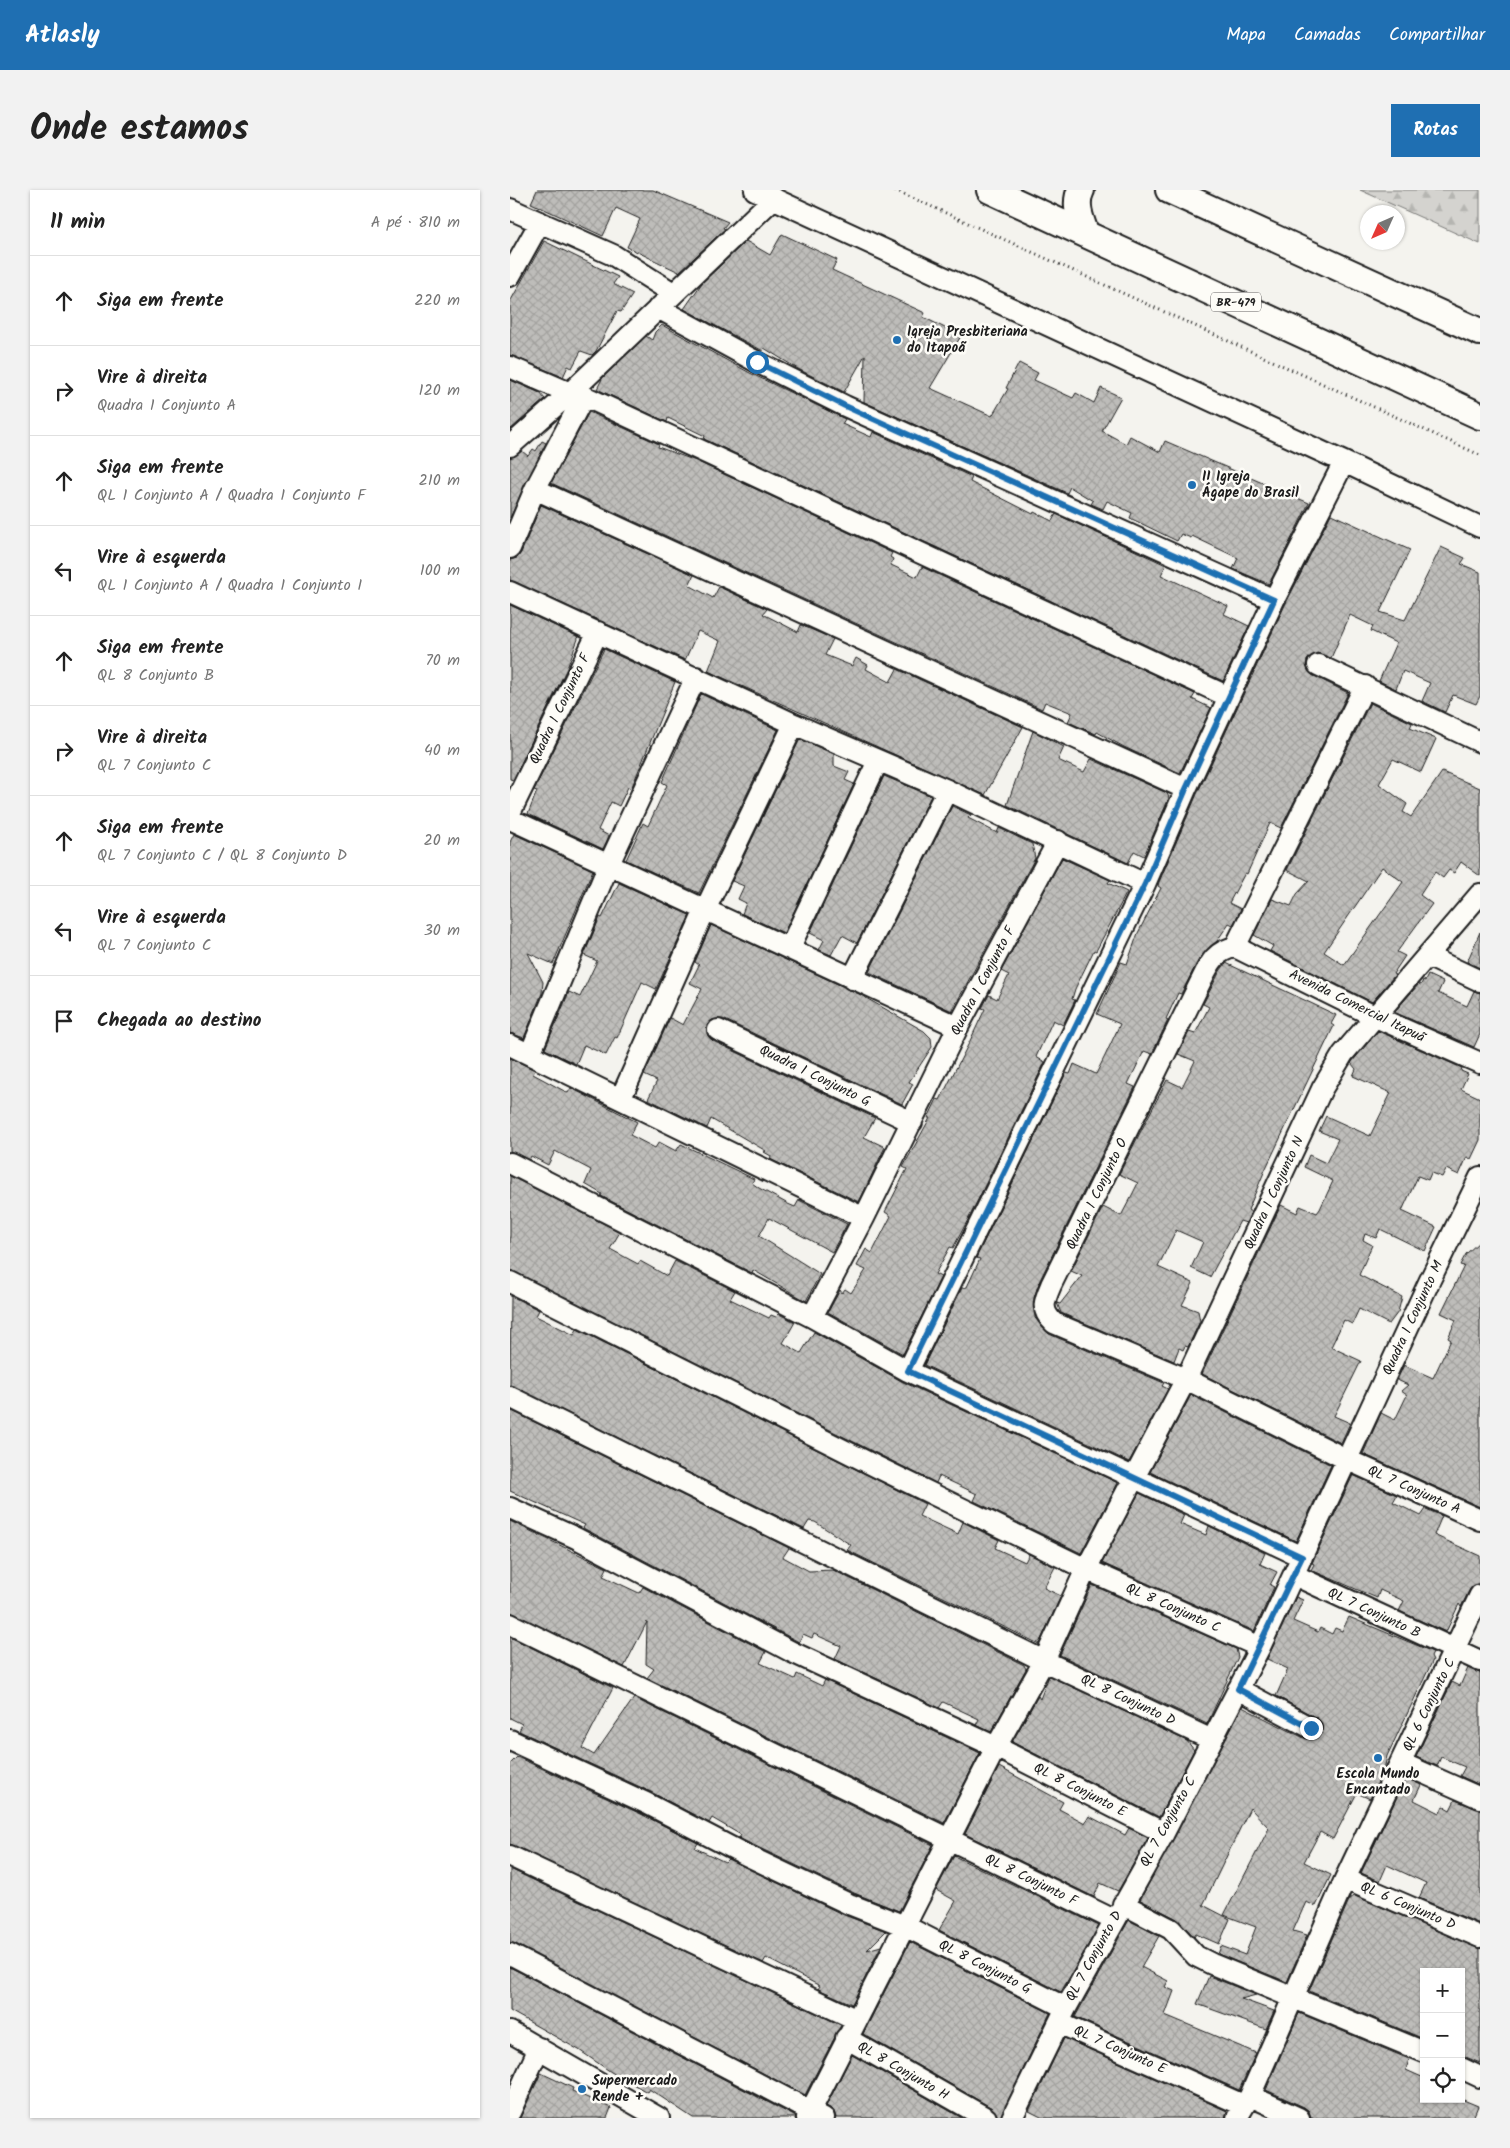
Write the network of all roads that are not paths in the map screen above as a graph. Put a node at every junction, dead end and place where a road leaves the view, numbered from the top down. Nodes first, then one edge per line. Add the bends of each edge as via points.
1 (755, 190) edge
2 (990, 190) edge
3 (1081, 190) edge
4 (1169, 190) edge
5 (774, 198) junction
6 (510, 209) edge
7 (540, 222) junction
8 (1085, 232) junction
9 (510, 276) edge
10 (673, 293) junction
11 (658, 308) junction
12 (1480, 332) edge
13 (510, 367) edge
14 (577, 394) junction
15 (1480, 416) edge
16 (510, 446) edge
17 (1344, 462) junction
18 (535, 488) junction
19 (1480, 527) edge
20 (510, 548) edge
21 (510, 592) edge
22 (1274, 600) junction
23 (598, 632) junction
24 (1318, 665) dead end
25 (696, 677) junction
26 (1365, 686) junction
27 (1230, 697) junction
28 (794, 724) junction
29 (1480, 742) edge
30 (878, 761) junction
31 (1186, 789) junction
32 (947, 790) junction
33 (510, 813) edge
34 (510, 819) edge
35 (1058, 841) junction
36 (609, 864) junction
37 (1145, 884) junction
38 (1480, 894) edge
39 (705, 910) junction
40 (1235, 946) junction
41 (790, 947) junction
42 (1427, 956) junction
43 (852, 979) junction
44 (1480, 981) edge
45 (1376, 1017) junction
46 (958, 1027) junction
47 (718, 1030) dead end
48 (510, 1045) edge
49 (530, 1054) junction
50 (1480, 1063) edge
51 (621, 1098) junction
52 (912, 1122) junction
53 (510, 1163) edge
54 (1480, 1177) edge
55 (864, 1218) junction
56 (510, 1282) edge
57 (812, 1317) junction
58 (908, 1371) junction
59 (1186, 1379) junction
60 (510, 1397) edge
61 (1348, 1460) junction
62 (1135, 1478) junction
63 (510, 1508) edge
64 (1480, 1520) edge
65 (1302, 1557) junction
66 (1086, 1569) junction
67 (1294, 1575) junction
68 (1480, 1595) edge
69 (510, 1624) edge
70 (1260, 1647) junction
71 (1455, 1650) junction
72 (1044, 1661) junction
73 (1480, 1661) edge
74 (1238, 1689) junction
75 (1311, 1728) dead end
76 (510, 1740) edge
77 (1212, 1740) junction
78 (996, 1747) junction
79 (1401, 1763) junction
80 (1480, 1798) edge
81 (1164, 1833) junction
82 (949, 1840) junction
83 (510, 1856) edge
84 (1345, 1879) junction
85 (1118, 1912) junction
86 (905, 1926) junction
87 (1480, 1937) edge
88 (510, 1954) edge
89 (1293, 1996) junction
90 (1062, 2015) junction
91 (856, 2019) junction
92 (510, 2032) edge
93 (846, 2038) junction
94 (539, 2048) junction
95 (1420, 2050) edge
96 (1465, 2070) edge
97 (1480, 2077) edge
98 (1244, 2106) edge
99 (632, 2111) edge
100 (510, 2112) edge
101 (814, 2116) edge
102 (1019, 2116) edge
103 (659, 2118) edge
104 (986, 2118) edge
105 (1299, 2118) edge

1 - 5 street
2 - 8 main road, BR-479
3 - 8 main road via 1079,216
4 - 12 main road
5 - 10 street
5 - 17 street
6 - 7 street
7 - 9 street
7 - 10 street via 613,255
8 - 15 main road, BR-479
10 - 11 street
11 - 14 street
11 - 22 street via 845,406
13 - 14 street
14 - 16 street
14 - 18 street
14 - 27 street
17 - 19 street
17 - 22 street
18 - 20 street
18 - 31 street
21 - 23 street
22 - 27 street
23 - 25 street
23 - 33 street, Quadra 1 Conjunto F
24 - 26 street
25 - 28 street
25 - 36 street
26 - 29 street
26 - 40 street
27 - 31 street
28 - 30 street
28 - 39 street
30 - 32 street
30 - 41 street
31 - 37 street
32 - 35 street
32 - 43 street
34 - 36 street
35 - 37 street
35 - 46 street, Quadra 1 Conjunto F
36 - 39 street
36 - 49 street
37 - 58 street
38 - 42 street, Quadra 1 Conjunto N
39 - 41 street
39 - 51 street
40 - 45 street, Avenida Comercial Itapuã
40 - 59 street, Quadra 1 Conjunto O via 1214,957 1043,1304 1046,1316 1054,1324
41 - 43 street
42 - 44 street
42 - 45 street, Quadra 1 Conjunto N
43 - 46 street
45 - 50 street, Avenida Comercial Itapuã
45 - 59 street, Quadra 1 Conjunto N via 1343,1054 1322,1089
46 - 52 street, Quadra 1 Conjunto F
47 - 52 street, Quadra 1 Conjunto G
48 - 49 street
49 - 51 street
51 - 55 street
52 - 55 street, Quadra 1 Conjunto F
53 - 57 street
54 - 61 street, Quadra 1 Conjunto M via 1428,1282
55 - 57 street, Quadra 1 Conjunto F
56 - 66 street, QL 8 Conjunto C
57 - 58 street
58 - 62 street
59 - 61 street, QL 7 Conjunto A
59 - 62 street, Quadra 1 Conjunto N
60 - 72 street, QL 8 Conjunto D
61 - 64 street, QL 7 Conjunto A
61 - 65 street, Quadra 1 Conjunto M
62 - 65 street
62 - 66 street, Quadra 1 Conjunto N
63 - 78 street, QL 8 Conjunto E via 576,1538 792,1652
65 - 67 street, Quadra 1 Conjunto M
66 - 70 street, QL 8 Conjunto C
66 - 72 street, Quadra 1 Conjunto N
67 - 70 street
67 - 71 street, QL 7 Conjunto B
68 - 71 street, QL 6 Conjunto C
69 - 82 street, QL 8 Conjunto F
70 - 74 street, QL 7 Conjunto C
71 - 73 street, QL 7 Conjunto B
71 - 79 street, QL 6 Conjunto C
72 - 77 street, QL 8 Conjunto D
72 - 78 street, Quadra 1 Conjunto N
74 - 75 street
74 - 77 street, QL 7 Conjunto C
76 - 86 street, QL 8 Conjunto G via 646,1803 849,1904
77 - 81 street, QL 7 Conjunto C
78 - 81 street, QL 8 Conjunto E
78 - 82 street, Quadra 1 Conjunto N
79 - 80 street, QL 6 Conjunto C
79 - 84 street, QL 6 Conjunto D
81 - 85 street, QL 7 Conjunto C
82 - 85 street, QL 8 Conjunto F
82 - 86 street, Quadra 1 Conjunto N
83 - 91 street
84 - 87 street, QL 6 Conjunto D
84 - 89 street
85 - 89 street, QL 7 Conjunto D via 1171,1929 1196,1956
85 - 90 street, QL 7 Conjunto D
86 - 90 street, QL 8 Conjunto G
86 - 91 street, Quadra 1 Conjunto N
88 - 101 street
89 - 95 street, QL 7 Conjunto D
89 - 98 street
90 - 98 street, QL 7 Conjunto E
90 - 102 street, QL 7 Conjunto E
91 - 93 street, Quadra 1 Conjunto N
92 - 94 street
93 - 101 street, Quadra 1 Conjunto N
93 - 104 street, QL 8 Conjunto H
94 - 99 street
94 - 100 street
96 - 97 street
98 - 105 street, QL 7 Conjunto E
99 - 103 street

